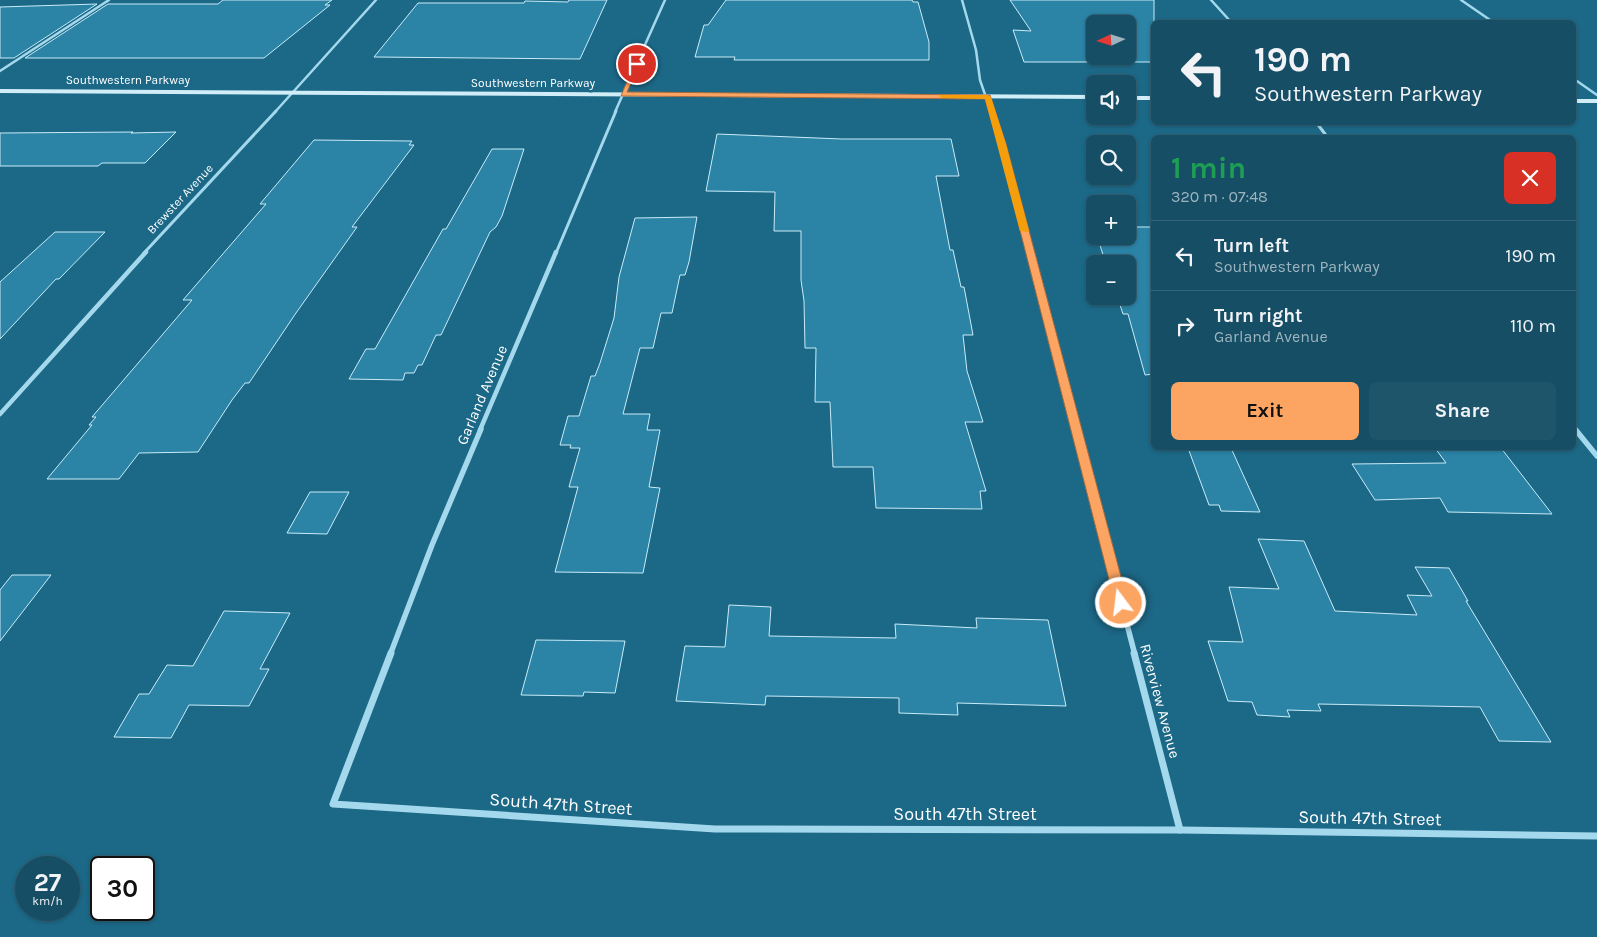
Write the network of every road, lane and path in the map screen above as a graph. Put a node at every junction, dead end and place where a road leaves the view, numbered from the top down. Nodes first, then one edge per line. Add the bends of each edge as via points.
1 (109, 0) edge
2 (376, 0) edge
3 (665, 0) edge
4 (962, 0) edge
5 (1212, 0) edge
6 (1461, 0) edge
7 (1229, 20) edge
8 (1490, 20) edge
9 (0, 71) edge
10 (1576, 80) edge
11 (0, 91) edge
12 (293, 92) junction
13 (623, 94) junction
14 (1597, 95) edge
15 (987, 97) junction
16 (1086, 97) edge
17 (1136, 98) edge
18 (1151, 98) edge
19 (1576, 101) edge
20 (1597, 102) edge
21 (0, 414) edge
22 (1576, 430) edge
23 (1597, 456) edge
24 (334, 804) joint
25 (1180, 830) junction
26 (1597, 836) edge

1 - 9 street
2 - 12 street, Brewster Avenue
3 - 13 street, Garland Avenue
4 - 15 street, Riverview Avenue via 976,50 980,80
5 - 7 street
6 - 8 street
10 - 14 street
11 - 12 street, Southwestern Parkway
12 - 13 street, Southwestern Parkway
12 - 21 street, Brewster Avenue
13 - 15 street, Southwestern Parkway
13 - 24 street, Garland Avenue via 432,545
15 - 16 street, Southwestern Parkway
15 - 25 street, Riverview Avenue
17 - 18 street
19 - 20 street
22 - 23 street
24 - 25 street, South 47th Street via 715,829
25 - 26 street, South 47th Street

